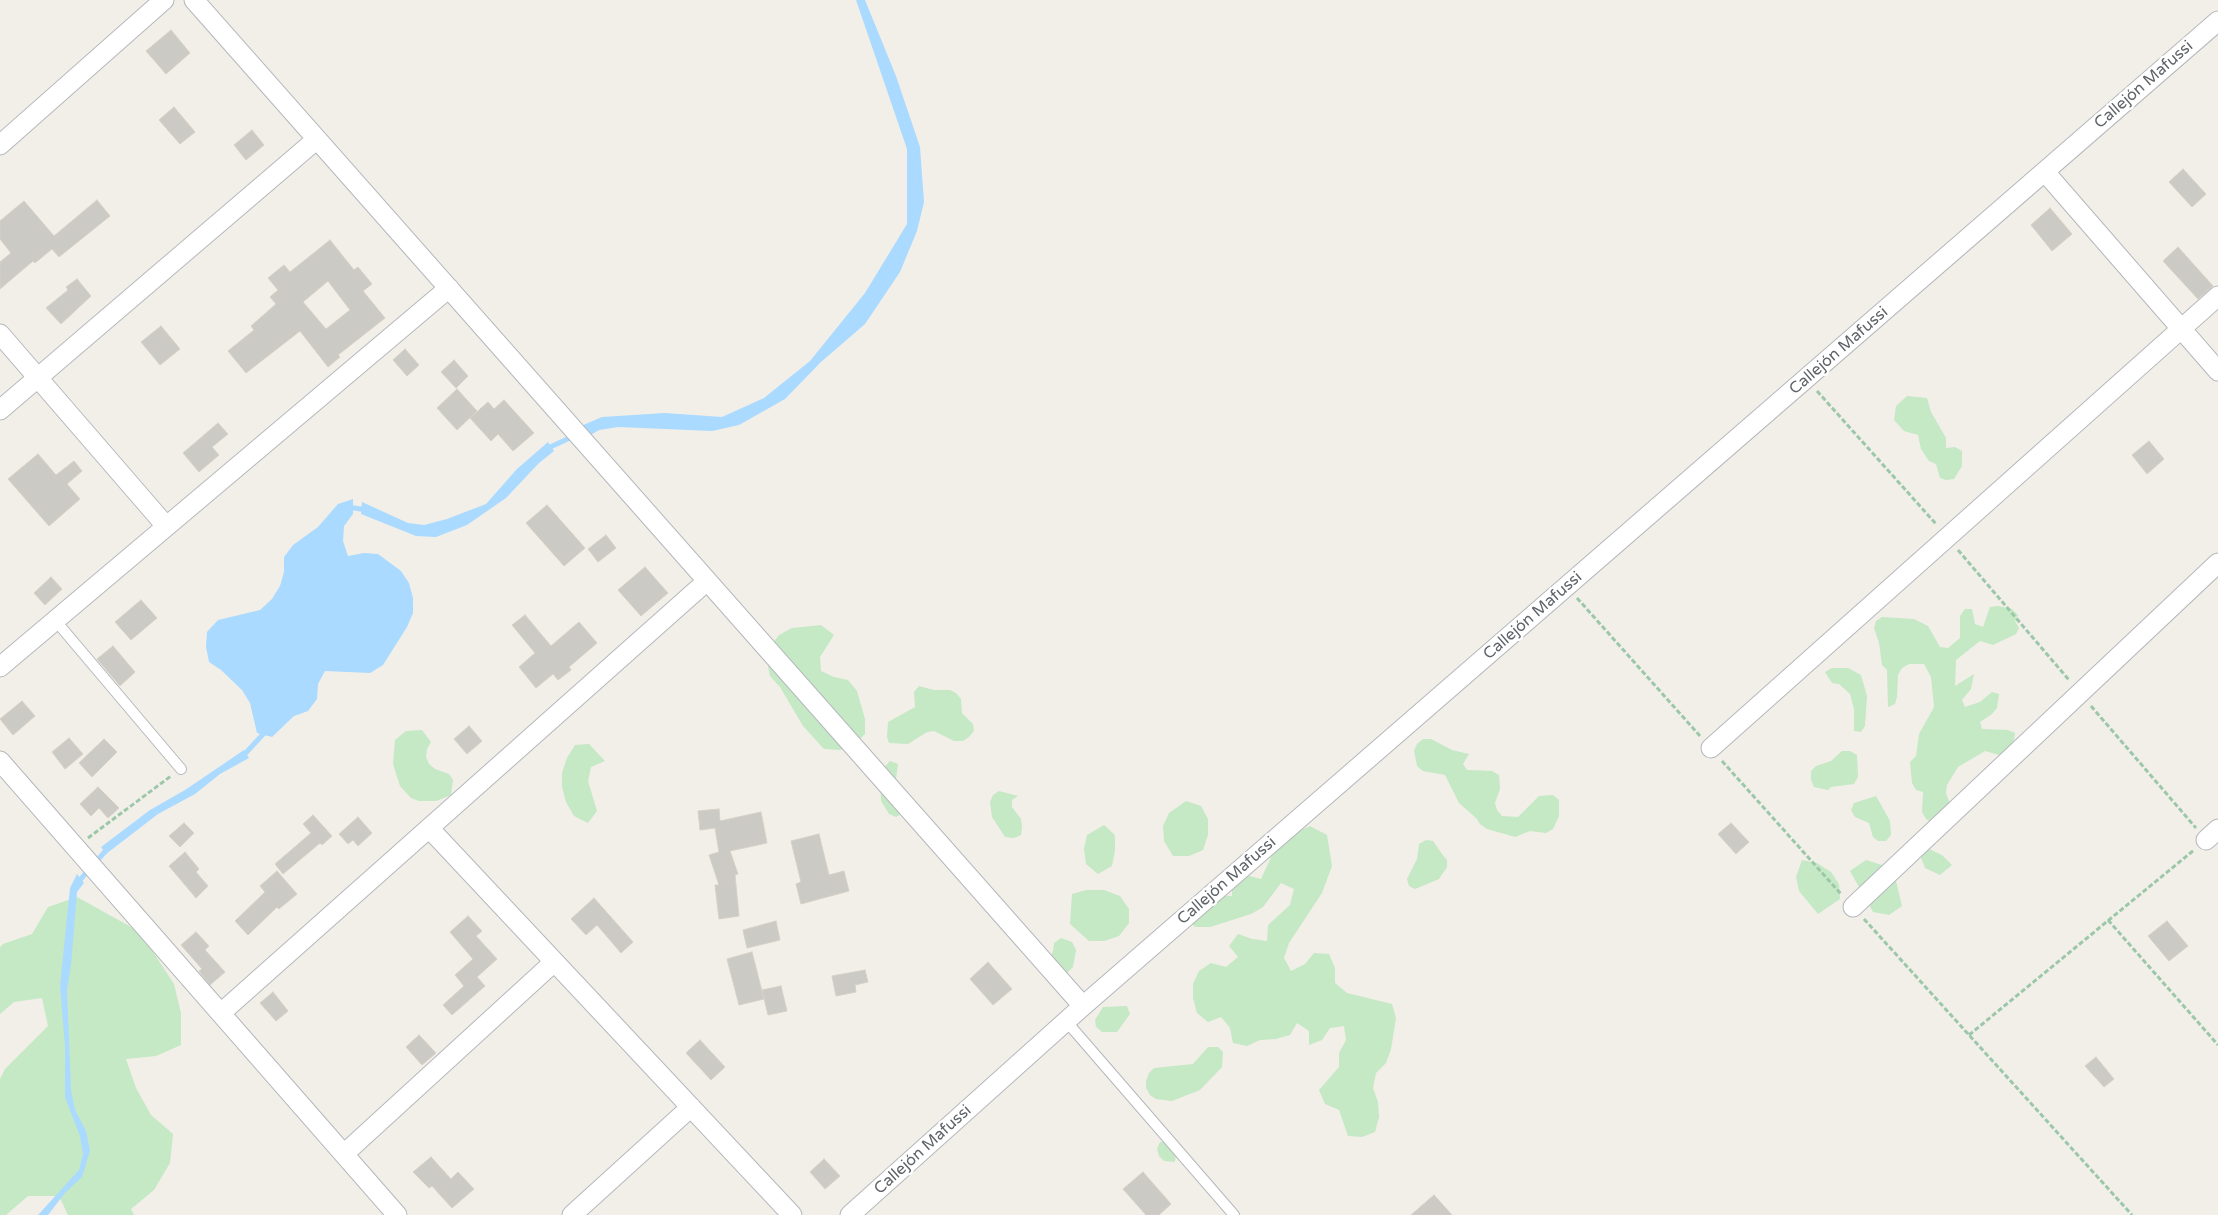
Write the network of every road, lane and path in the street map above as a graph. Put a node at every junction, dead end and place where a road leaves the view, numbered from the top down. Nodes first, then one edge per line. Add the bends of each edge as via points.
1 (164, 0) edge
2 (194, 0) edge
3 (2218, 21) edge
4 (317, 139) junction
5 (0, 145) edge
6 (2045, 172) junction
7 (449, 288) junction
8 (2218, 296) edge
9 (2181, 329) junction
10 (0, 334) edge
11 (2218, 371) edge
12 (38, 378) junction
13 (1806, 379) junction
14 (0, 410) edge
15 (166, 526) junction
16 (1947, 538) junction
17 (2218, 563) edge
18 (707, 581) junction
19 (55, 620) junction
20 (0, 667) edge
21 (2080, 693) junction
22 (1711, 748) dead end
23 (0, 761) edge
24 (182, 769) joint
25 (429, 828) junction
26 (2212, 835) edge
27 (86, 860) junction
28 (1853, 907) joint
29 (2108, 920) junction
30 (554, 962) junction
31 (1083, 1006) junction
32 (221, 1013) junction
33 (1066, 1021) junction
34 (1969, 1035) junction
35 (2218, 1045) edge
36 (691, 1108) junction
37 (344, 1154) junction
38 (397, 1215) edge
39 (572, 1215) edge
40 (792, 1215) edge
41 (850, 1215) edge
42 (1234, 1215) edge
43 (2132, 1215) edge

1 - 5 street
2 - 4 street
3 - 6 street, Callejón Mafussi
4 - 7 street
4 - 12 street
6 - 9 street
6 - 13 street, Callejón Mafussi
7 - 15 street
7 - 18 street
8 - 9 street
9 - 11 street
9 - 16 street
10 - 12 street
12 - 14 street
12 - 15 street
13 - 16 path
13 - 31 street, Callejón Mafussi
15 - 19 street
16 - 21 path
16 - 22 street
17 - 21 street
18 - 25 street
18 - 31 street
19 - 20 street
19 - 24 lane
21 - 26 path
21 - 28 street
23 - 27 street
24 - 27 path
25 - 30 street
25 - 32 street
26 - 29 path
27 - 32 street
28 - 34 path
29 - 34 path
29 - 35 path
30 - 36 street
30 - 37 street
31 - 33 street, Callejón Mafussi
32 - 37 street
33 - 41 street, Callejón Mafussi
33 - 42 lane
34 - 43 path
36 - 39 street
36 - 40 street
37 - 38 street

